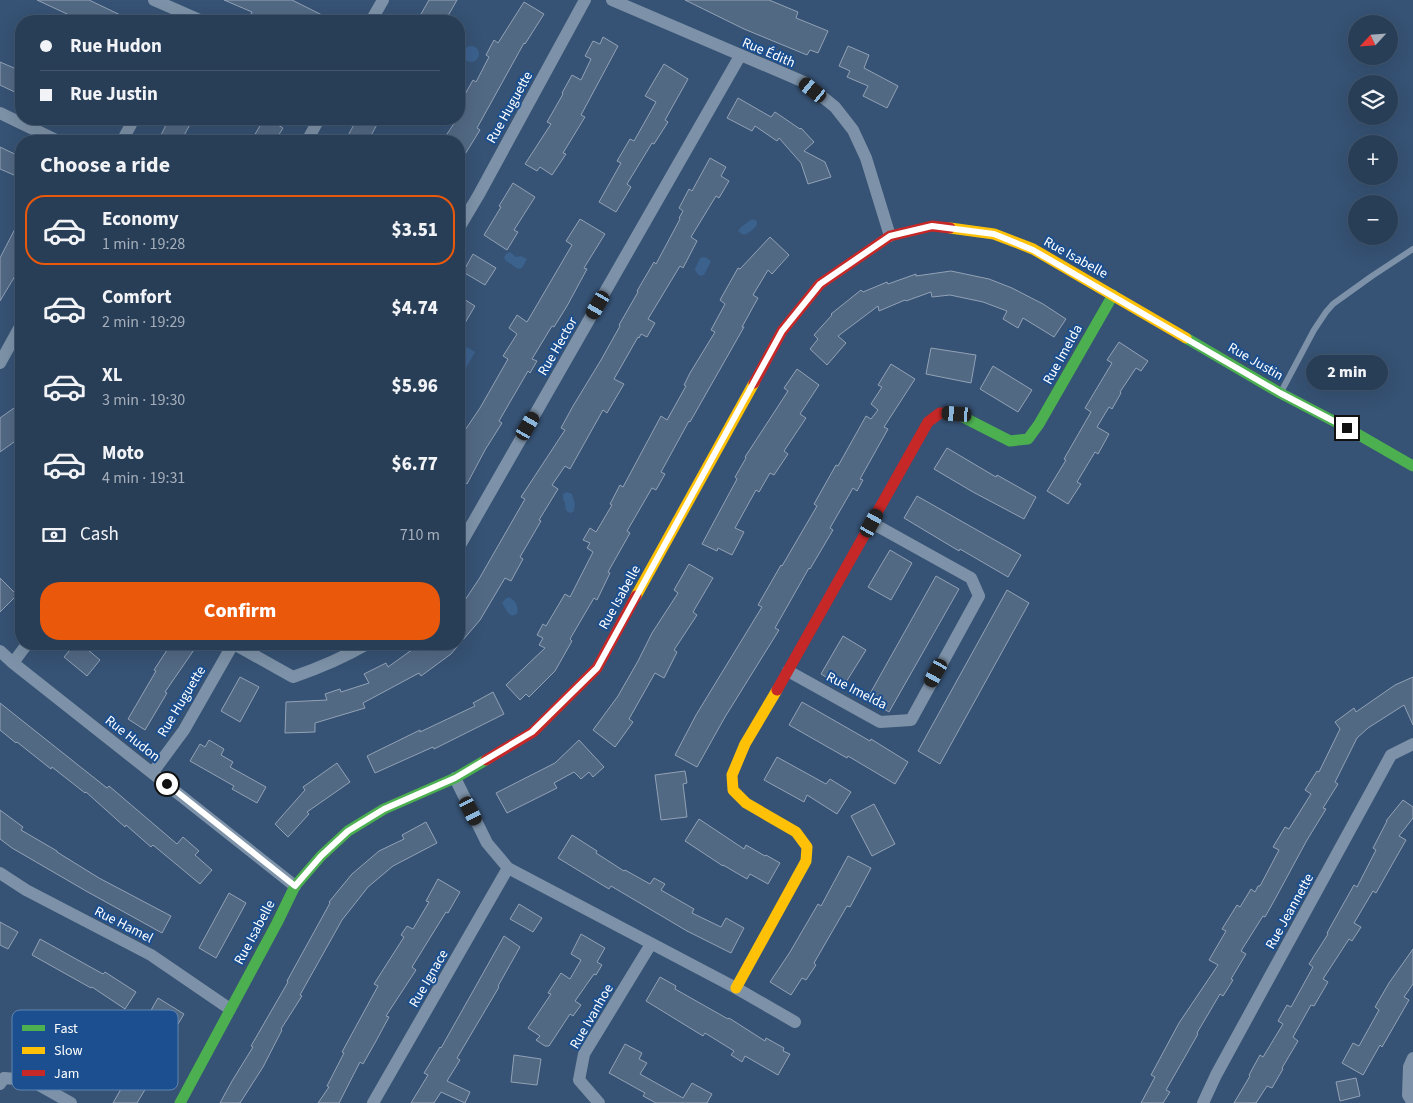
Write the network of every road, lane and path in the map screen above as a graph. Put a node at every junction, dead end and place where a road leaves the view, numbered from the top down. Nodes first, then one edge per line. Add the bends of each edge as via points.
1 (154, 0) edge
2 (383, 0) edge
3 (585, 0) edge
4 (612, 0) edge
5 (182, 15) edge
6 (374, 15) edge
7 (740, 56) junction
8 (0, 113) edge
9 (15, 120) edge
10 (25, 125) edge
11 (46, 135) edge
12 (465, 218) edge
13 (890, 236) junction
14 (1413, 249) edge
15 (1112, 295) junction
16 (15, 336) edge
17 (0, 363) edge
18 (1280, 393) junction
19 (1413, 466) edge
20 (872, 523) junction
21 (465, 537) edge
22 (23, 650) edge
23 (230, 650) edge
24 (244, 650) edge
25 (357, 650) edge
26 (0, 651) edge
27 (13, 663) junction
28 (788, 671) junction
29 (1413, 744) edge
30 (153, 772) junction
31 (455, 778) junction
32 (508, 868) junction
33 (0, 873) edge
34 (295, 886) junction
35 (651, 944) junction
36 (736, 988) junction
37 (230, 1009) junction
38 (795, 1022) dead end
39 (1413, 1058) edge
40 (12, 1079) edge
41 (0, 1084) edge
42 (48, 1090) edge
43 (71, 1103) edge
44 (180, 1103) edge
45 (373, 1103) edge
46 (598, 1103) edge
47 (1203, 1103) edge
48 (1413, 1103) edge

1 - 5 street
2 - 6 street
3 - 12 street, Rue Huguette
4 - 7 street, Rue Édith
7 - 13 street, Rue Édith via 804,82 835,107 853,130 866,158
7 - 21 street, Rue Hector
8 - 9 street
10 - 11 street
13 - 15 street, Rue Isabelle via 932,226 994,234 1033,250
13 - 31 street, Rue Isabelle via 820,284 782,331 597,668 532,732
14 - 18 lane via 1333,304 1314,330
15 - 18 street, Rue Justin
15 - 20 street, Rue Imelda via 1028,439 1010,441 957,414 940,413 928,422
16 - 17 street
18 - 19 street, Rue Justin
20 - 28 street, Rue Imelda
20 - 28 street, Rue Imelda via 970,578 979,596 911,720 880,722
22 - 27 street
23 - 30 street, Rue Huguette via 184,730
24 - 25 street via 293,676
26 - 27 street, Rue Hudon
27 - 30 street, Rue Hudon
28 - 36 street, Rue Imelda via 745,744 732,775 733,790 746,803 796,832 807,847 806,861
29 - 47 street, Rue Jeannette via 1392,755
30 - 34 street, Rue Hudon
31 - 32 street via 488,844
31 - 34 street, Rue Isabelle via 384,809 348,831
32 - 35 street
32 - 45 street, Rue Ignace
33 - 37 street, Rue Hamel via 26,890 151,955
34 - 37 street, Rue Isabelle
35 - 36 street
35 - 46 street, Rue Ivanhoe via 584,1054 579,1080
36 - 38 street
37 - 44 street, Rue Isabelle
39 - 48 street via 1408,1095
40 - 41 street via 4,1078
42 - 43 street

